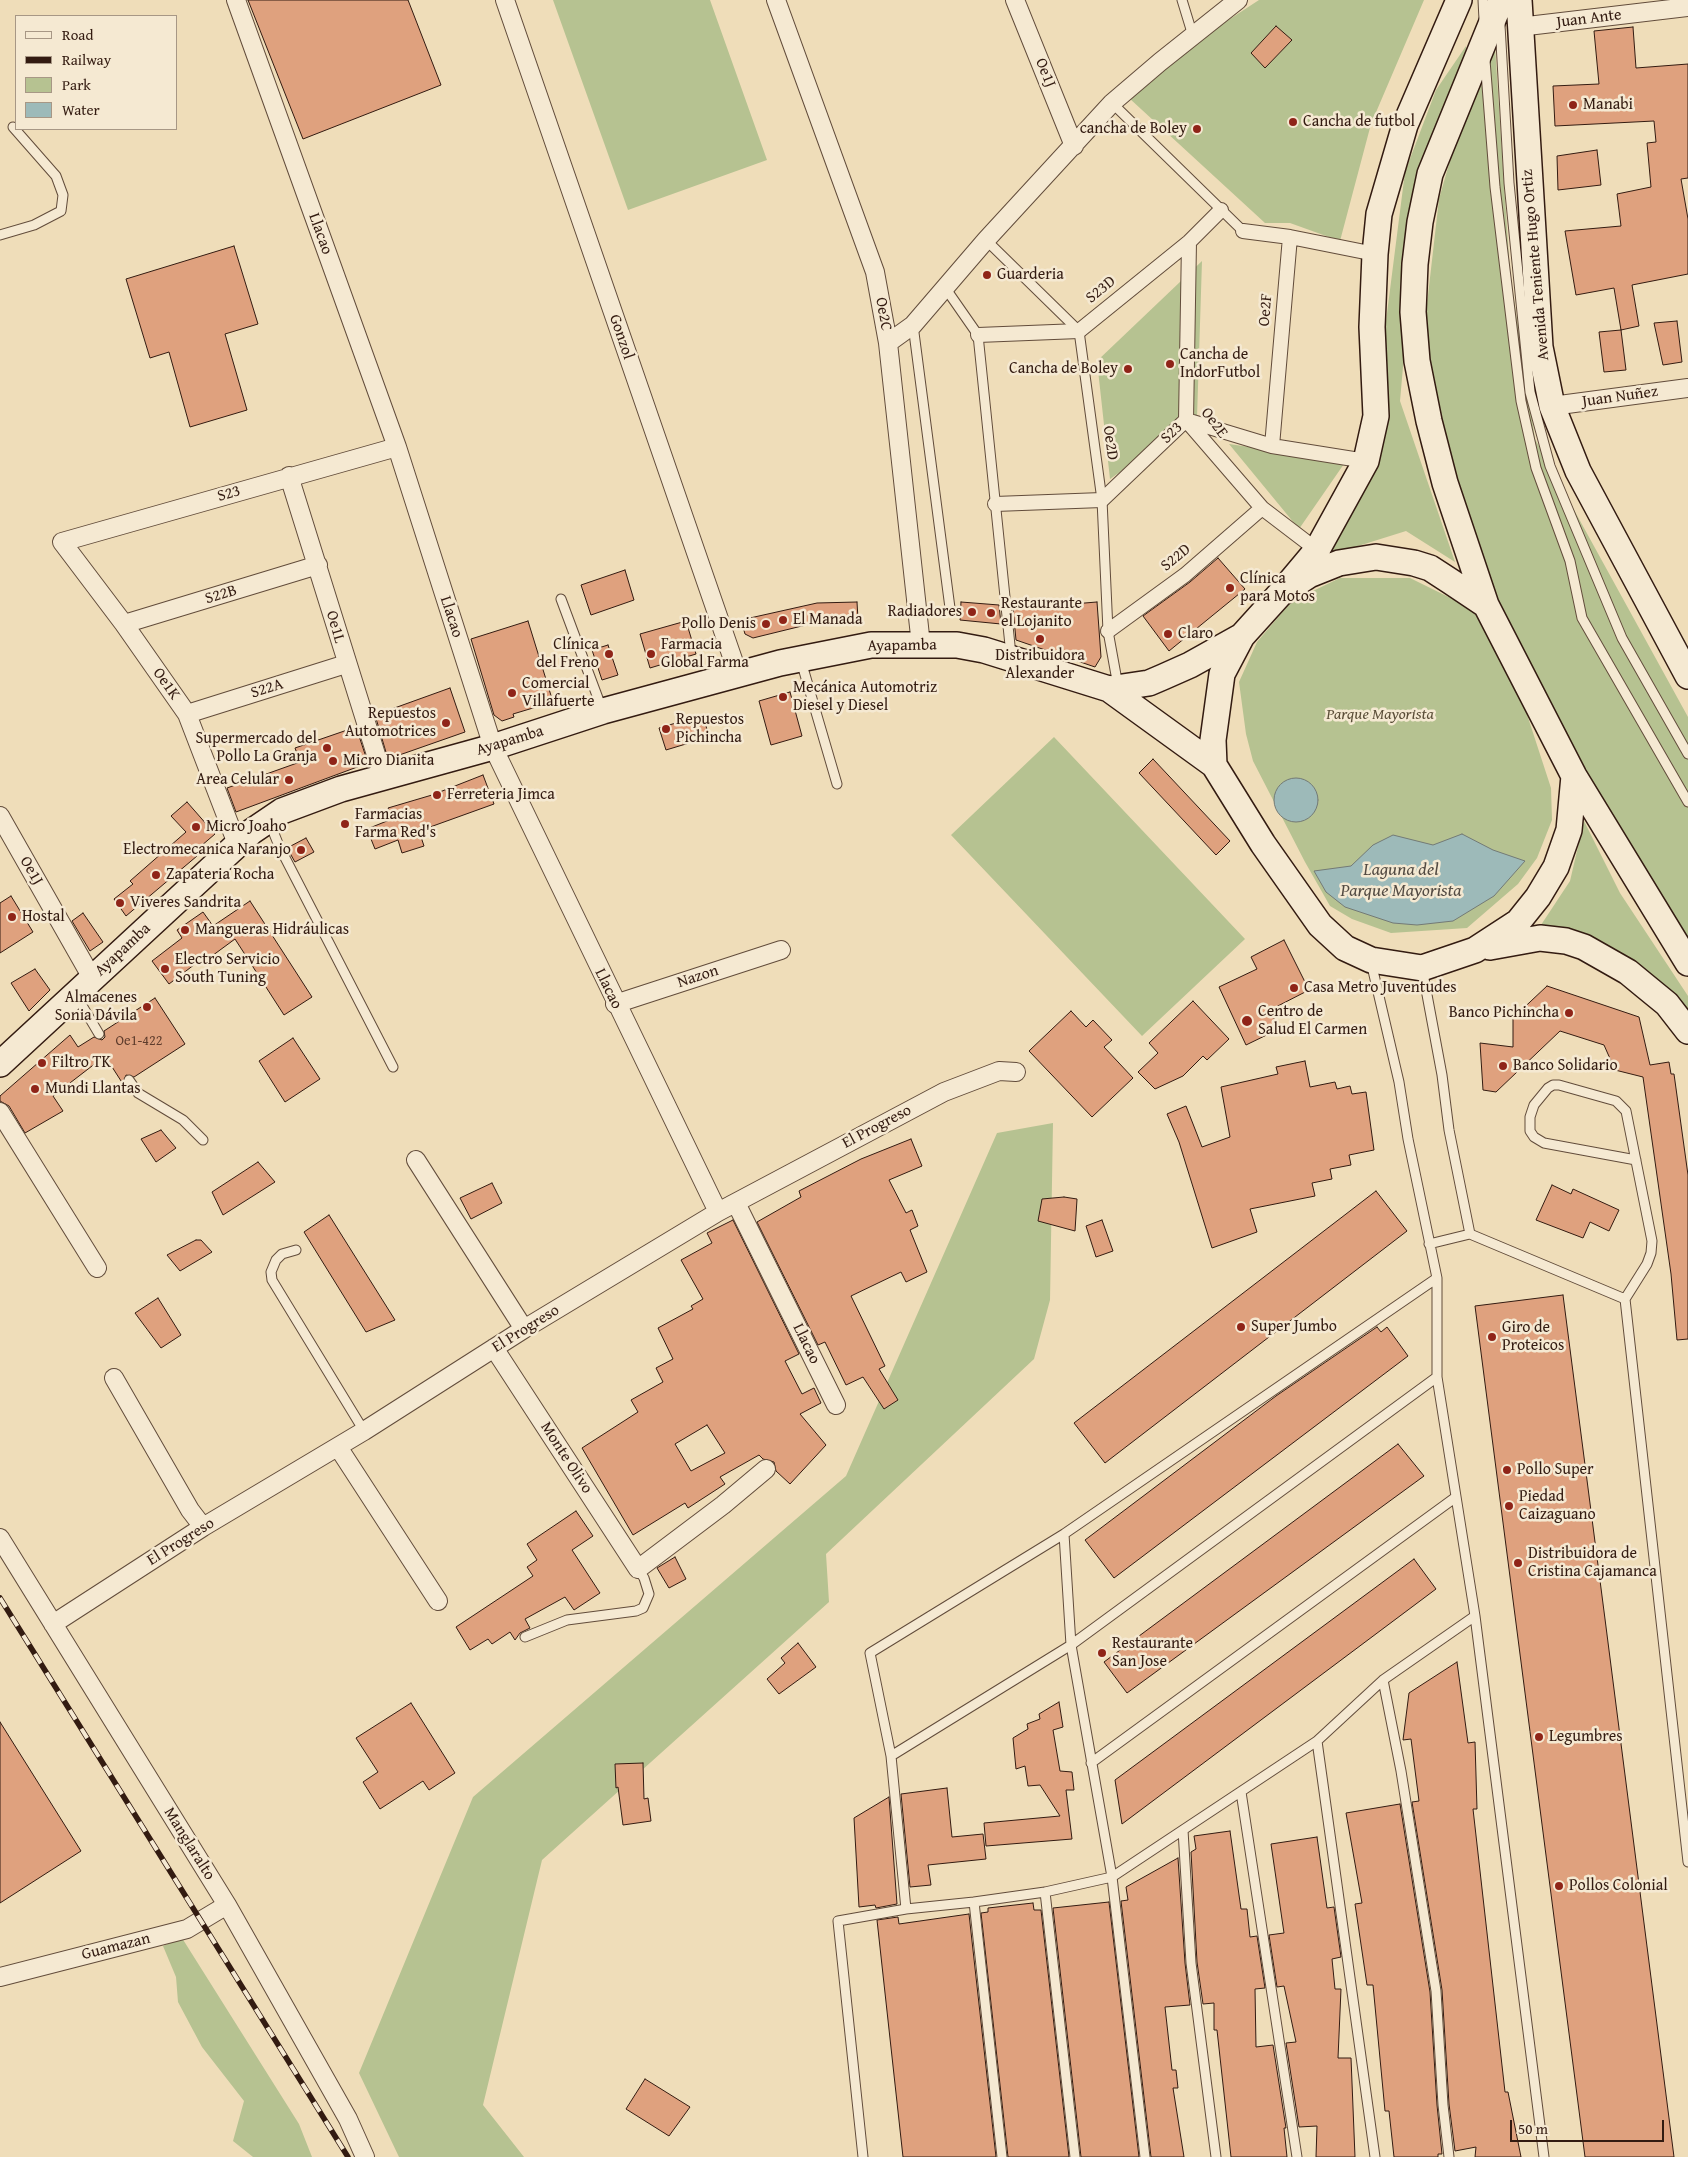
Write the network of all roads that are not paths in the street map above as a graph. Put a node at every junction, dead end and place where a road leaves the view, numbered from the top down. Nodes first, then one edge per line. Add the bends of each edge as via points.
1 (236, 0) edge
2 (505, 0) edge
3 (776, 0) edge
4 (1015, 0) edge
5 (1182, 0) edge
6 (1238, 0) edge
7 (1459, 0) edge
8 (1500, 2) edge
9 (1688, 7) edge
10 (1519, 27) junction
11 (1193, 36) junction
12 (1484, 46) junction
13 (1112, 103) junction
14 (12, 127) dead end
15 (1074, 146) junction
16 (1221, 210) junction
17 (1243, 231) joint
18 (0, 235) edge
19 (1290, 237) junction
20 (986, 240) junction
21 (1189, 242) junction
22 (1375, 254) junction
23 (946, 289) junction
24 (913, 325) junction
25 (1079, 331) junction
26 (978, 335) junction
27 (888, 343) junction
28 (1688, 388) edge
29 (1552, 406) junction
30 (1186, 420) junction
31 (1272, 446) junction
32 (397, 447) junction
33 (1366, 461) junction
34 (289, 476) junction
35 (1102, 500) junction
36 (995, 504) junction
37 (1262, 508) junction
38 (62, 542) joint
39 (1317, 550) junction
40 (318, 565) junction
41 (1280, 594) junction
42 (562, 599) dead end
43 (1486, 605) junction
44 (950, 608) dead end
45 (124, 624) junction
46 (1108, 631) junction
47 (1242, 636) junction
48 (921, 645) junction
49 (800, 658) junction
50 (1012, 658) junction
51 (346, 664) junction
52 (738, 674) junction
53 (1688, 676) edge
54 (1114, 689) junction
55 (603, 711) junction
56 (187, 714) junction
57 (492, 747) junction
58 (1688, 754) edge
59 (1214, 765) junction
60 (383, 776) junction
61 (1574, 776) junction
62 (837, 784) dead end
63 (1688, 802) edge
64 (0, 816) edge
65 (268, 819) junction
66 (237, 844) junction
67 (781, 950) dead end
68 (1475, 950) junction
69 (1371, 960) junction
70 (1688, 963) edge
71 (1422, 968) junction
72 (84, 986) junction
73 (615, 1004) junction
74 (1688, 1031) edge
75 (99, 1034) dead end
76 (0, 1064) edge
77 (393, 1068) dead end
78 (1016, 1072) dead end
79 (129, 1080) dead end
80 (0, 1112) edge
81 (203, 1140) dead end
82 (416, 1160) dead end
83 (1636, 1160) junction
84 (736, 1203) junction
85 (718, 1212) junction
86 (1470, 1234) junction
87 (1429, 1244) junction
88 (296, 1250) dead end
89 (97, 1268) dead end
90 (1437, 1278) junction
91 (1625, 1299) junction
92 (524, 1329) junction
93 (494, 1348) junction
94 (1438, 1377) junction
95 (114, 1378) dead end
96 (836, 1405) dead end
97 (364, 1431) junction
98 (338, 1447) junction
99 (766, 1469) dead end
100 (1456, 1497) junction
101 (203, 1527) junction
102 (1064, 1534) junction
103 (0, 1538) edge
104 (638, 1569) junction
105 (438, 1602) dead end
106 (1475, 1616) junction
107 (54, 1624) junction
108 (525, 1637) dead end
109 (1070, 1645) junction
110 (1383, 1680) junction
111 (1317, 1741) junction
112 (890, 1756) junction
113 (1090, 1763) junction
114 (1241, 1792) junction
115 (1183, 1830) junction
116 (1688, 1862) edge
117 (1112, 1877) junction
118 (1045, 1892) junction
119 (974, 1902) junction
120 (227, 1905) junction
121 (906, 1909) junction
122 (0, 1977) edge
123 (365, 2157) edge
124 (863, 2157) edge
125 (1002, 2157) edge
126 (1075, 2157) edge
127 (1145, 2157) edge
128 (1216, 2157) edge
129 (1297, 2157) edge
130 (1375, 2157) edge
131 (1449, 2157) edge
132 (1544, 2157) edge

1 - 32 street, Llacao
2 - 52 street, Gonzol
3 - 27 street, Oe2C via 875,272
4 - 15 street, Oe1J
5 - 11 lane
6 - 11 street
7 - 22 main road via 1405,125 1379,214
8 - 10 main road, Avenida Teniente Hugo Ortiz
8 - 12 main road
8 - 58 lane via 1509,184 1530,392 1550,466 1622,638
9 - 10 street, Juan Ante
10 - 29 main road, Avenida Teniente Hugo Ortiz via 1540,347
11 - 13 street
12 - 43 main road via 1430,174 1420,222 1413,312 1417,361 1429,421 1445,483
12 - 63 lane via 1495,187 1520,392 1536,468 1570,561 1582,618
13 - 15 street
13 - 16 lane
14 - 18 lane via 56,176 63,195 61,211 34,225
15 - 20 street
16 - 17 lane
16 - 21 street, S23D
17 - 19 street
19 - 22 street
19 - 31 street, Oe2F
20 - 23 street
20 - 25 lane
21 - 25 street, S23D
21 - 30 street, Oe2E
22 - 33 main road via 1372,327 1376,416
23 - 24 street
23 - 26 lane
24 - 27 street
24 - 44 lane
25 - 26 street
25 - 35 lane, Oe2D
26 - 36 lane
27 - 48 street, Oe2C
28 - 29 street, Juan Nuñez
29 - 53 main road, Avenida Teniente Hugo Ortiz via 1578,471
30 - 31 street, S23
30 - 35 street, S23
30 - 37 street, Oe2E
31 - 33 street, S23
32 - 34 street, S23
32 - 57 street, Llacao
33 - 39 main road
34 - 38 street, S23
34 - 40 street, Oe1L
35 - 36 street
35 - 46 lane, Oe2D
36 - 50 lane
37 - 39 street, Oe2E
37 - 46 street, S22D via 1185,575
38 - 45 street, Oe1K
39 - 41 main road
40 - 45 street, S22B
40 - 51 street, Oe1L
41 - 43 main road via 1339,563 1376,557 1430,568
41 - 47 main road
42 - 55 lane
43 - 61 main road
45 - 56 street, Oe1K
46 - 54 lane, Oe2D
47 - 54 main road, Ayapamba via 1149,683
47 - 59 main road via 1222,674 1213,740
48 - 49 main road, Ayapamba via 871,645
48 - 50 main road, Ayapamba via 957,645
49 - 52 main road, Ayapamba
49 - 62 lane
50 - 54 main road, Ayapamba
51 - 56 street, S22A
51 - 60 street, Oe1L
52 - 55 main road, Ayapamba
54 - 59 main road, Ayapamba
55 - 57 main road, Ayapamba
56 - 66 street, Oe1K
57 - 60 main road, Ayapamba
57 - 73 street, Llacao
59 - 69 main road via 1320,926 1346,948
60 - 65 main road, Ayapamba via 299,803
61 - 68 main road via 1569,830 1556,867 1518,922
61 - 70 main road
64 - 72 street, Oe1J
65 - 66 main road, Ayapamba
65 - 77 lane
66 - 72 main road, Ayapamba
67 - 73 street, Nazon
68 - 71 main road
68 - 74 main road via 1540,938 1566,941 1622,969 1667,1004
69 - 71 main road
69 - 87 lane via 1399,1082
71 - 86 lane
72 - 75 lane
72 - 76 main road, Ayapamba
73 - 85 street, Llacao
78 - 84 street, El Progreso via 999,1071 944,1092
79 - 81 lane via 138,1093 183,1120
80 - 89 street
82 - 92 street
83 - 83 lane via 1626,1111 1616,1101 1553,1085 1534,1106 1530,1131 1544,1144
83 - 91 lane via 1652,1241 1647,1264
84 - 85 street, El Progreso
84 - 96 street, Llacao
85 - 92 street, El Progreso
86 - 87 lane
86 - 91 lane
87 - 90 lane
88 - 97 lane via 282,1254 276,1260 271,1272 272,1280
90 - 94 lane
90 - 102 lane
91 - 116 lane
92 - 93 street, El Progreso
93 - 97 street, El Progreso
93 - 104 street, Monte Olivo
94 - 100 lane
94 - 109 lane
95 - 101 street
97 - 98 street, El Progreso
98 - 101 street, El Progreso
98 - 105 street
99 - 104 street via 724,1505
100 - 106 lane
100 - 113 lane
101 - 107 street, El Progreso
102 - 109 lane
102 - 112 lane via 870,1653
103 - 107 street, Manglaralto
104 - 108 lane via 649,1594 643,1608 636,1612 567,1620
106 - 110 lane
106 - 132 lane
107 - 120 street, Manglaralto
109 - 112 lane
109 - 113 lane
110 - 111 lane
110 - 131 lane via 1436,1991
111 - 114 lane
111 - 130 lane
112 - 121 lane
113 - 117 lane
114 - 115 lane
114 - 129 lane
115 - 117 lane
115 - 128 lane via 1191,1963
117 - 118 lane
117 - 127 lane
118 - 119 lane
118 - 126 lane
119 - 121 lane
119 - 125 lane
120 - 122 street, Guamazan via 186,1929
120 - 123 street, Manglaralto via 348,2119
121 - 124 lane via 838,1921

